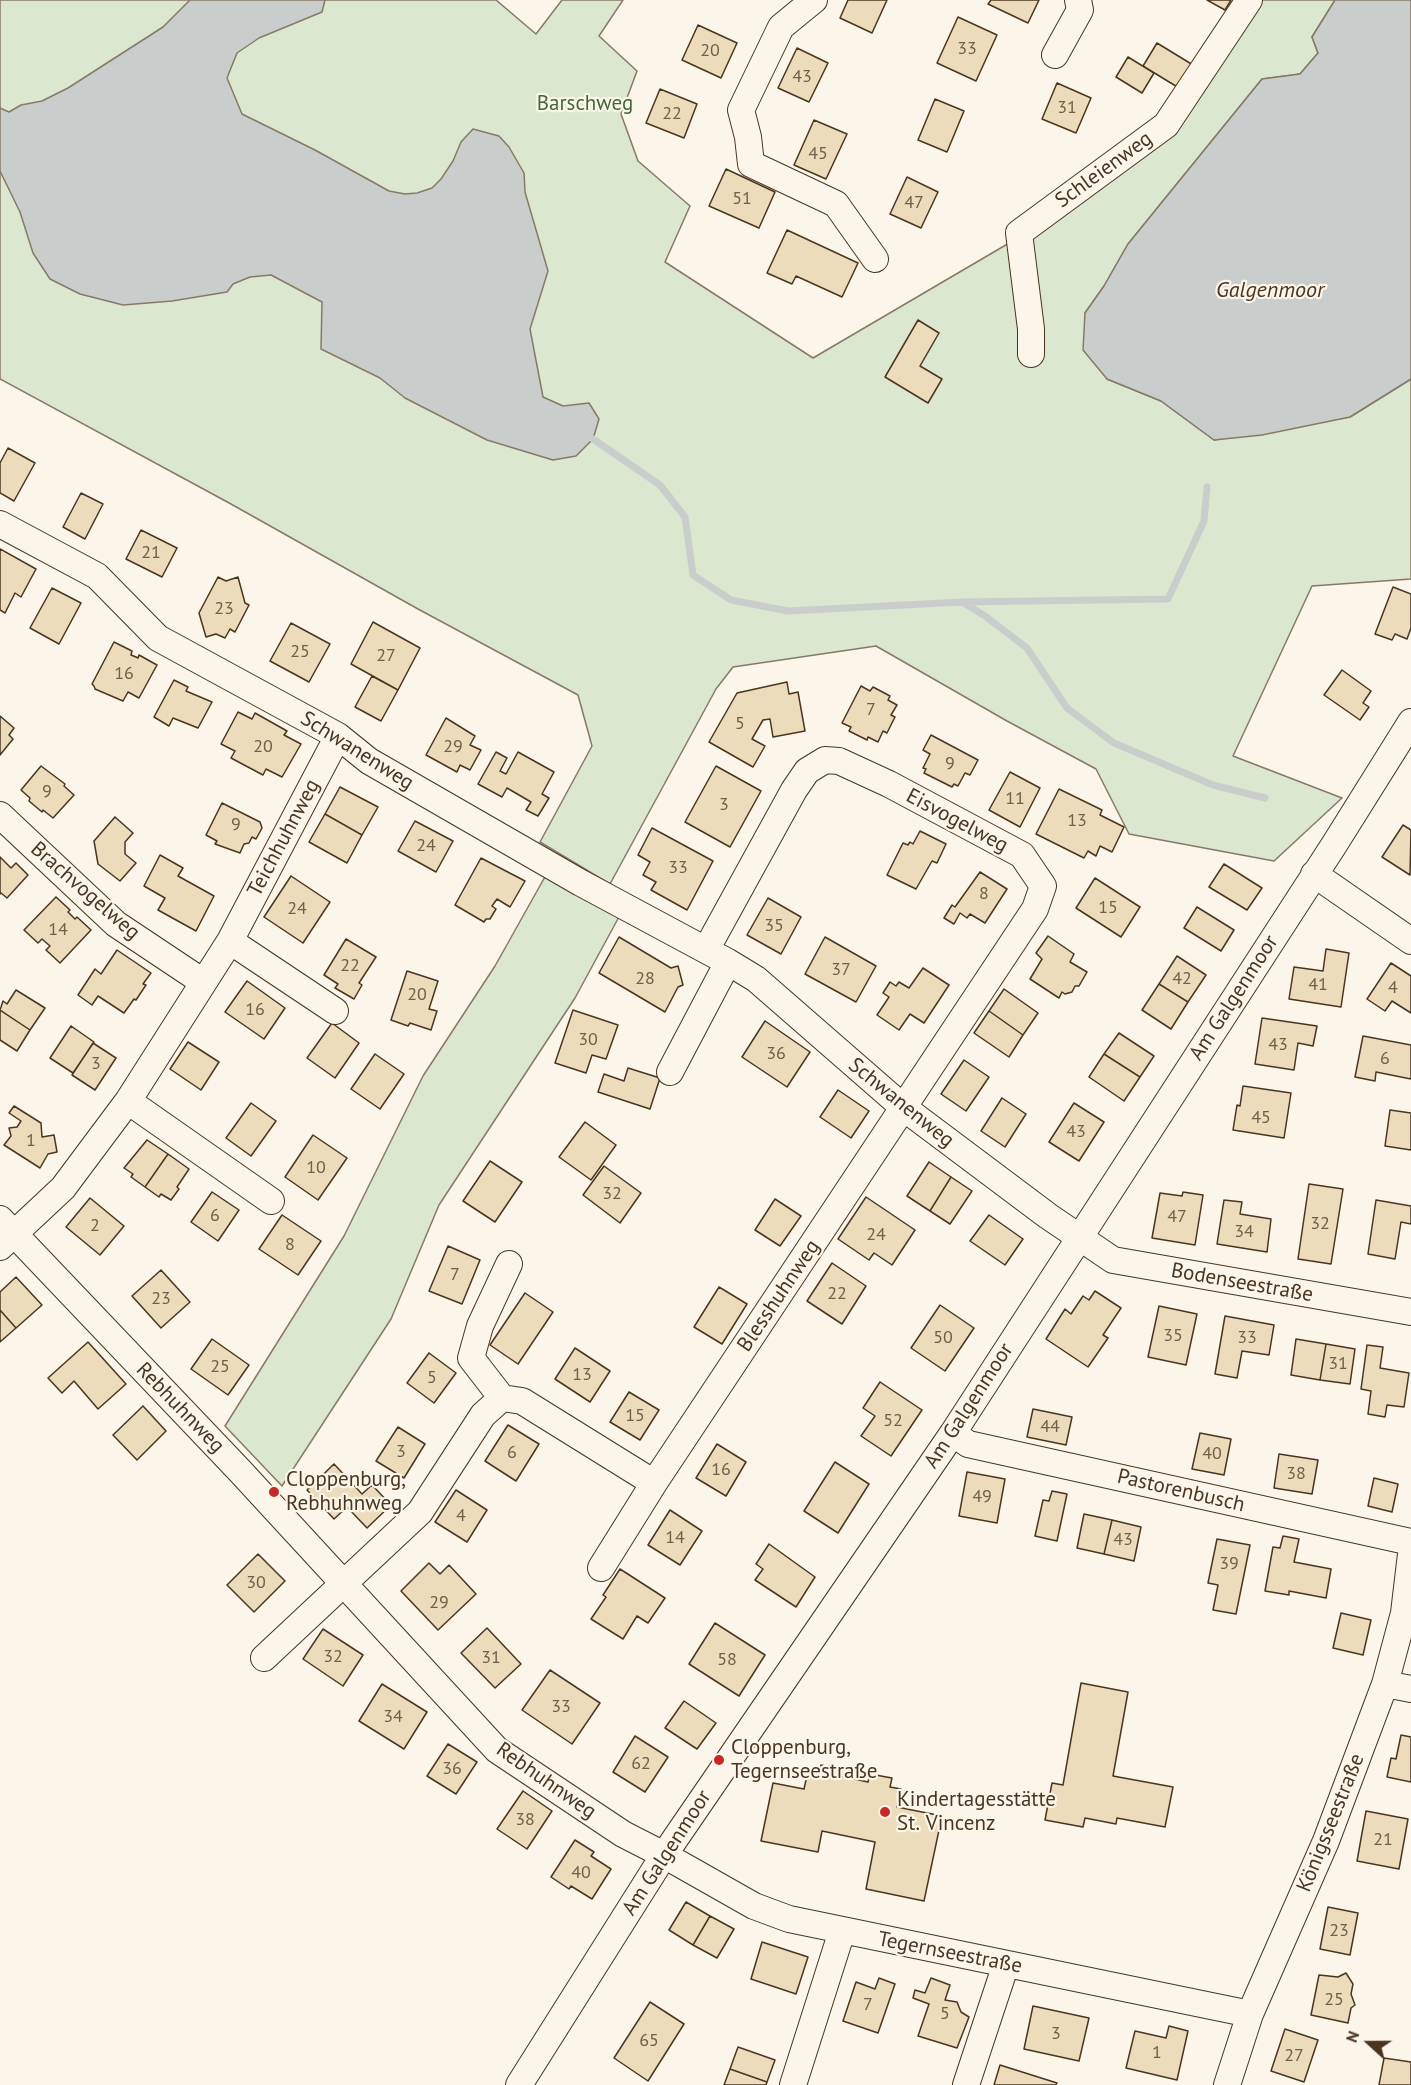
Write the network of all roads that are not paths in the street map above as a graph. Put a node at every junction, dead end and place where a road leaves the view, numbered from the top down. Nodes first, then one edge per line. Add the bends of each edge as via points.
1 (814, 0) edge
2 (1078, 0) edge
3 (1249, 0) edge
4 (1055, 55) dead end
5 (875, 259) dead end
6 (1031, 354) dead end
7 (0, 524) edge
8 (1411, 722) edge
9 (338, 736) junction
10 (0, 815) edge
11 (1314, 874) junction
12 (230, 941) junction
13 (1411, 941) edge
14 (717, 956) junction
15 (202, 982) junction
16 (335, 1011) dead end
17 (670, 1072) dead end
18 (128, 1101) junction
19 (904, 1108) junction
20 (271, 1201) dead end
21 (5, 1233) edge
22 (1079, 1238) junction
23 (508, 1264) dead end
24 (1411, 1312) edge
25 (502, 1398) junction
26 (953, 1433) junction
27 (654, 1484) junction
28 (1411, 1542) edge
29 (1411, 1554) edge
30 (601, 1568) dead end
31 (343, 1585) junction
32 (264, 1658) dead end
33 (1385, 1684) junction
34 (1411, 1689) edge
35 (664, 1855) junction
36 (842, 1932) junction
37 (1006, 1964) junction
38 (1250, 2014) junction
39 (519, 2085) edge
40 (793, 2085) edge
41 (966, 2085) edge
42 (1227, 2085) edge

1 - 5 street via 781,27 741,110 751,164 836,204
2 - 4 street via 1080,10
3 - 6 street, Schleienweg via 1166,125 1019,233
7 - 9 street, Schwanenweg via 97,576 158,638
8 - 11 street, Am Galgenmoor
9 - 12 street, Teichhuhnweg
9 - 14 street, Schwanenweg via 369,761
10 - 15 street, Brachvogelweg via 116,924
11 - 13 street
11 - 22 street, Am Galgenmoor
12 - 15 street, Teichhuhnweg
12 - 16 street
14 - 17 street
14 - 19 street, Schwanenweg via 756,979
14 - 19 street, Eisvogelweg via 794,790 807,771 825,760 840,761 889,784 1022,855 1043,886 1035,909
15 - 18 street, Teichhuhnweg
18 - 20 street
18 - 21 street, Teichhuhnweg via 63,1188
19 - 22 street, Schwanenweg
19 - 27 street, Blesshuhnweg
21 - 31 street, Rebhuhnweg via 240,1471
22 - 24 street, Bodenseestraße via 1113,1260
22 - 26 street, Am Galgenmoor
23 - 25 street via 480,1326 471,1358
25 - 27 street via 522,1401
25 - 31 street via 483,1415 420,1512
26 - 28 street, Pastorenbusch via 969,1444
26 - 35 street, Am Galgenmoor
27 - 30 street, Blesshuhnweg
29 - 33 street, Königsseestraße via 1404,1613
31 - 32 street
31 - 35 street, Rebhuhnweg via 497,1750 623,1834
33 - 34 street
33 - 38 street, Königsseestraße via 1326,1841
35 - 36 street, Tegernseestraße via 754,1906
35 - 39 street, Am Galgenmoor
36 - 37 street, Tegernseestraße
36 - 40 street
37 - 38 street, Tegernseestraße
37 - 41 street
38 - 42 street, Königsseestraße

